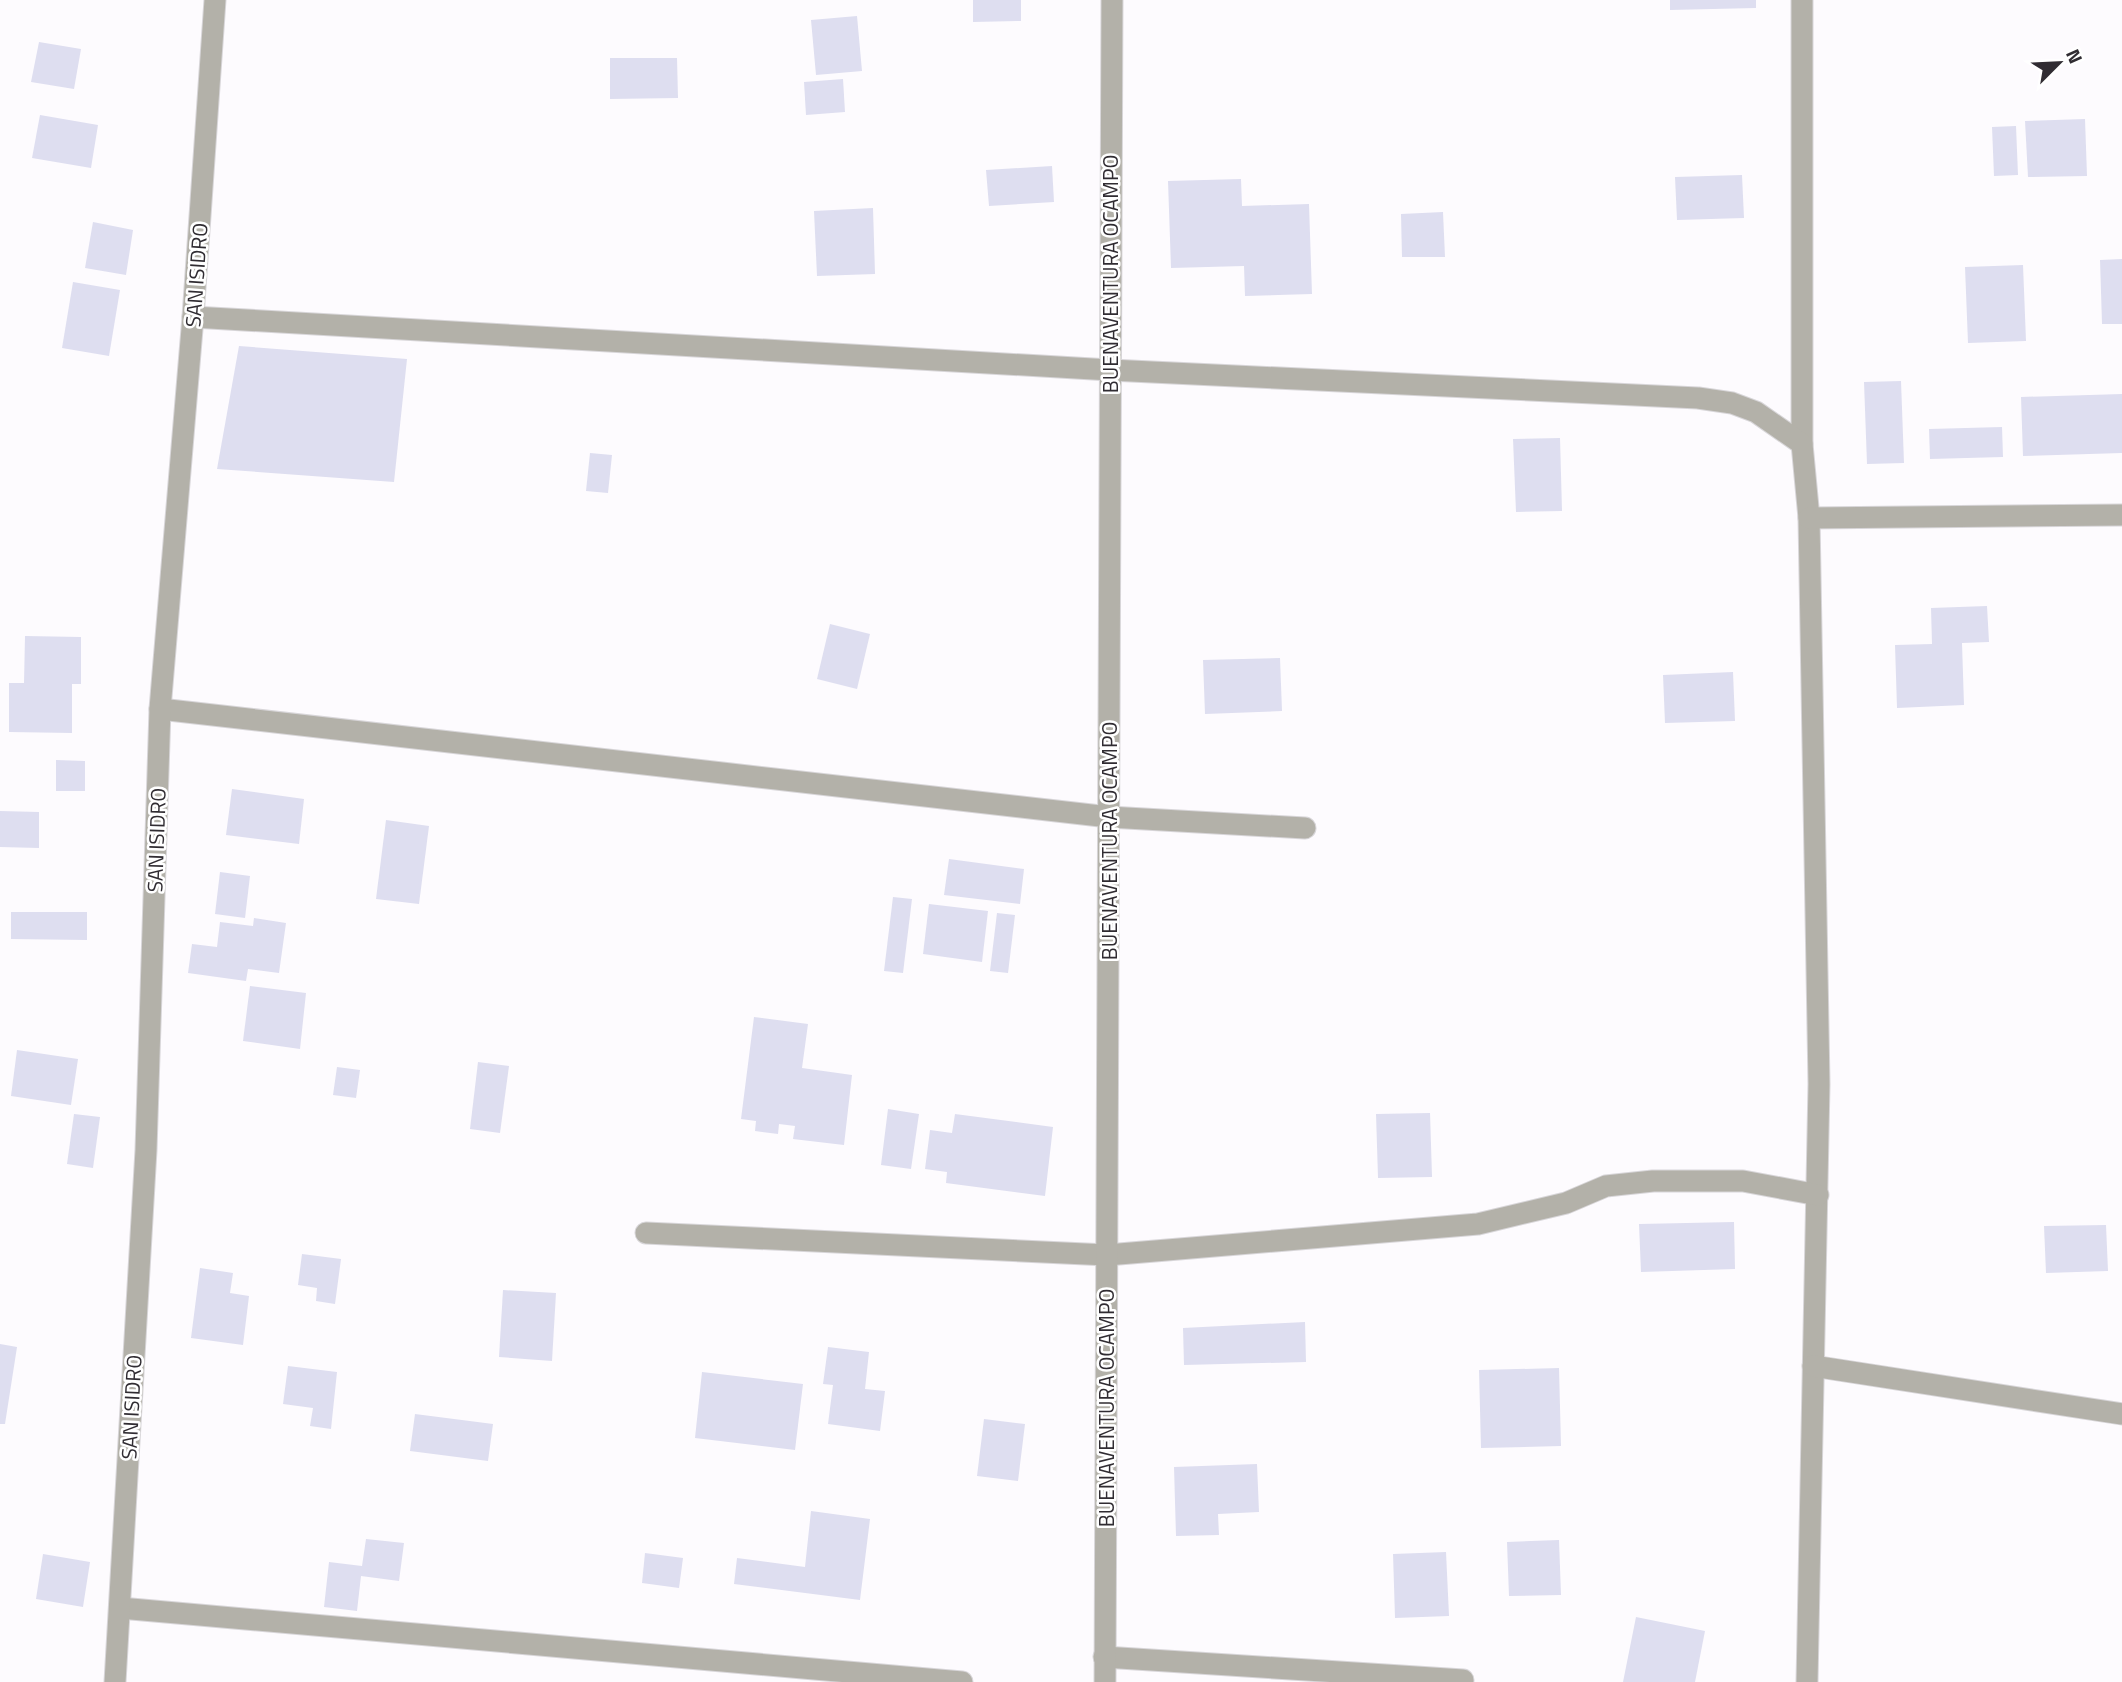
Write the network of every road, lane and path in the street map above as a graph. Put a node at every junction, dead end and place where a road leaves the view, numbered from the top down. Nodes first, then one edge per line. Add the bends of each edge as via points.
1 (215, 0) edge
2 (1112, 0) edge
3 (1802, 0) edge
4 (193, 317) junction
5 (1110, 370) junction
6 (1802, 444) junction
7 (2122, 515) edge
8 (1809, 518) junction
9 (160, 709) junction
10 (1109, 817) junction
11 (1305, 828) dead end
12 (1818, 1195) junction
13 (646, 1233) dead end
14 (1107, 1255) junction
15 (1813, 1366) junction
16 (2122, 1414) edge
17 (120, 1608) junction
18 (1104, 1657) junction
19 (1463, 1680) dead end
20 (115, 1682) edge
21 (962, 1682) edge
22 (1105, 1682) edge
23 (1807, 1682) edge

1 - 4 street, SAN ISIDRO
2 - 5 street, BUENAVENTURA OCAMPO
3 - 6 street
4 - 5 street
4 - 9 street, SAN ISIDRO
5 - 6 street via 1698,398 1732,402 1756,412
5 - 10 street, BUENAVENTURA OCAMPO
6 - 8 street
7 - 8 street
8 - 12 street
9 - 10 street
9 - 17 street, SAN ISIDRO via 146,1150
10 - 11 street
10 - 14 street, BUENAVENTURA OCAMPO
12 - 14 street via 1743,1181 1653,1181 1606,1186 1566,1203 1478,1224
12 - 15 street
13 - 14 street
14 - 18 street, BUENAVENTURA OCAMPO
15 - 16 street
15 - 23 street
17 - 20 street, SAN ISIDRO
17 - 21 street
18 - 19 street
18 - 22 street, BUENAVENTURA OCAMPO

